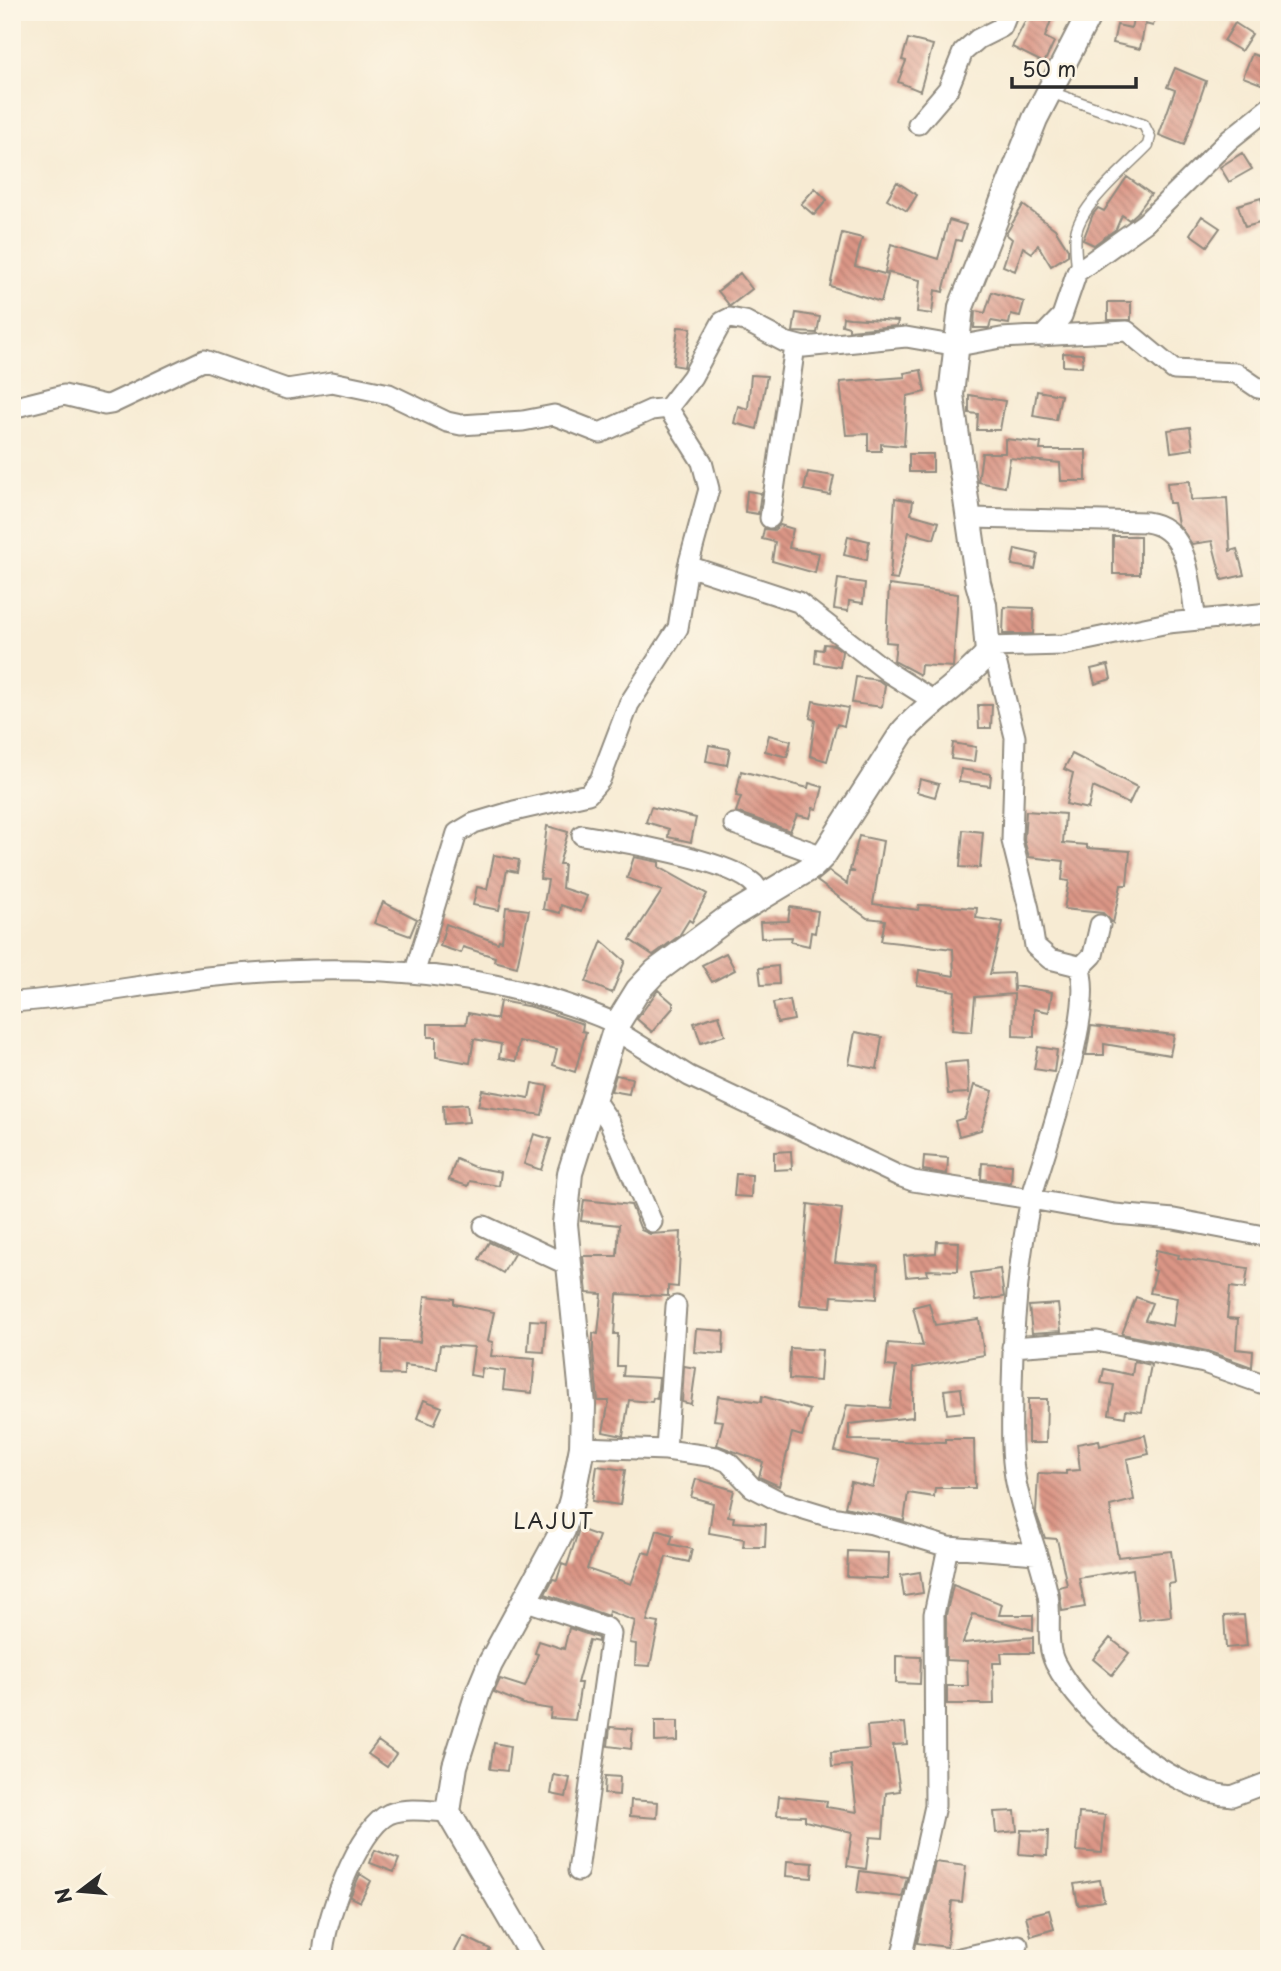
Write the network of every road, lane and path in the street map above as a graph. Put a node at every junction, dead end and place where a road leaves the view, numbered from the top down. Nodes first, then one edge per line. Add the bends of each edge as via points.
1 (1008, 12) edge
2 (1090, 12) edge
3 (1049, 92) junction
4 (1269, 108) edge
5 (918, 124) dead end
6 (1077, 272) junction
7 (1042, 337) junction
8 (795, 346) junction
9 (958, 346) junction
10 (1269, 390) edge
11 (12, 408) edge
12 (668, 408) junction
13 (770, 518) dead end
14 (971, 519) junction
15 (688, 566) junction
16 (1269, 613) edge
17 (1196, 620) junction
18 (988, 651) junction
19 (934, 701) junction
20 (734, 824) dead end
21 (582, 835) dead end
22 (823, 856) junction
23 (761, 899) junction
24 (1100, 925) dead end
25 (1079, 969) junction
26 (415, 971) junction
27 (12, 1002) edge
28 (616, 1027) junction
29 (592, 1097) junction
30 (1031, 1199) junction
31 (652, 1222) dead end
32 (484, 1226) dead end
33 (1269, 1237) edge
34 (570, 1266) junction
35 (676, 1306) dead end
36 (1012, 1347) junction
37 (1269, 1386) edge
38 (582, 1447) junction
39 (666, 1450) junction
40 (948, 1547) junction
41 (1036, 1554) junction
42 (523, 1600) junction
43 (1269, 1782) edge
44 (448, 1812) junction
45 (578, 1871) dead end
46 (1018, 1945) dead end
47 (323, 1959) edge
48 (534, 1959) edge
49 (901, 1959) edge
50 (955, 1959) edge

1 - 5 street via 1002,27 963,52 948,89
2 - 3 street
3 - 6 lane via 1144,125 1150,137 1148,145 1080,221
3 - 9 street via 971,278 961,307
4 - 6 street via 1229,140 1145,223
6 - 7 street via 1062,316
7 - 9 street
7 - 10 street via 1127,331 1174,370 1236,373
8 - 9 street via 906,337
8 - 12 street via 730,318 717,328 692,377
8 - 13 street
9 - 14 street via 951,395
11 - 12 street via 64,395 111,404 204,360 287,389 332,382 389,394 461,425 554,415 600,433 651,410
12 - 15 street via 702,463 709,489
14 - 17 street via 1163,526 1177,538 1181,549
14 - 18 street
15 - 19 street via 798,603 888,673
15 - 26 street via 678,628 629,704 600,780 588,794 514,811 457,833
16 - 17 street
17 - 18 street via 1068,644
18 - 19 street
18 - 25 street via 999,671 1015,737 1012,841 1035,946 1044,956
19 - 22 street via 902,733
20 - 22 street
21 - 23 street via 632,843 719,867 752,882
22 - 23 street
23 - 28 street via 655,972
24 - 25 street via 1093,956
25 - 30 street via 1078,1041
26 - 27 street via 232,975 92,996
26 - 28 street via 528,990 564,1001
28 - 29 street
28 - 30 street via 689,1076 899,1176
29 - 31 street via 610,1121
29 - 34 street via 570,1173 565,1224
30 - 33 street
30 - 36 street
32 - 34 street
34 - 38 street via 583,1405
35 - 39 street
36 - 37 street via 1097,1341 1204,1363
36 - 41 street via 1010,1443
38 - 39 street
38 - 42 street via 563,1530
39 - 40 street via 722,1459 752,1487 781,1502
40 - 41 street
40 - 49 street via 934,1614 935,1806
41 - 43 street via 1048,1595 1054,1662 1108,1727 1144,1758 1196,1786 1232,1796
42 - 44 street via 478,1693 455,1766
42 - 45 street via 607,1628 611,1634
44 - 47 street via 391,1813 374,1825 326,1927
44 - 48 street
46 - 50 street

